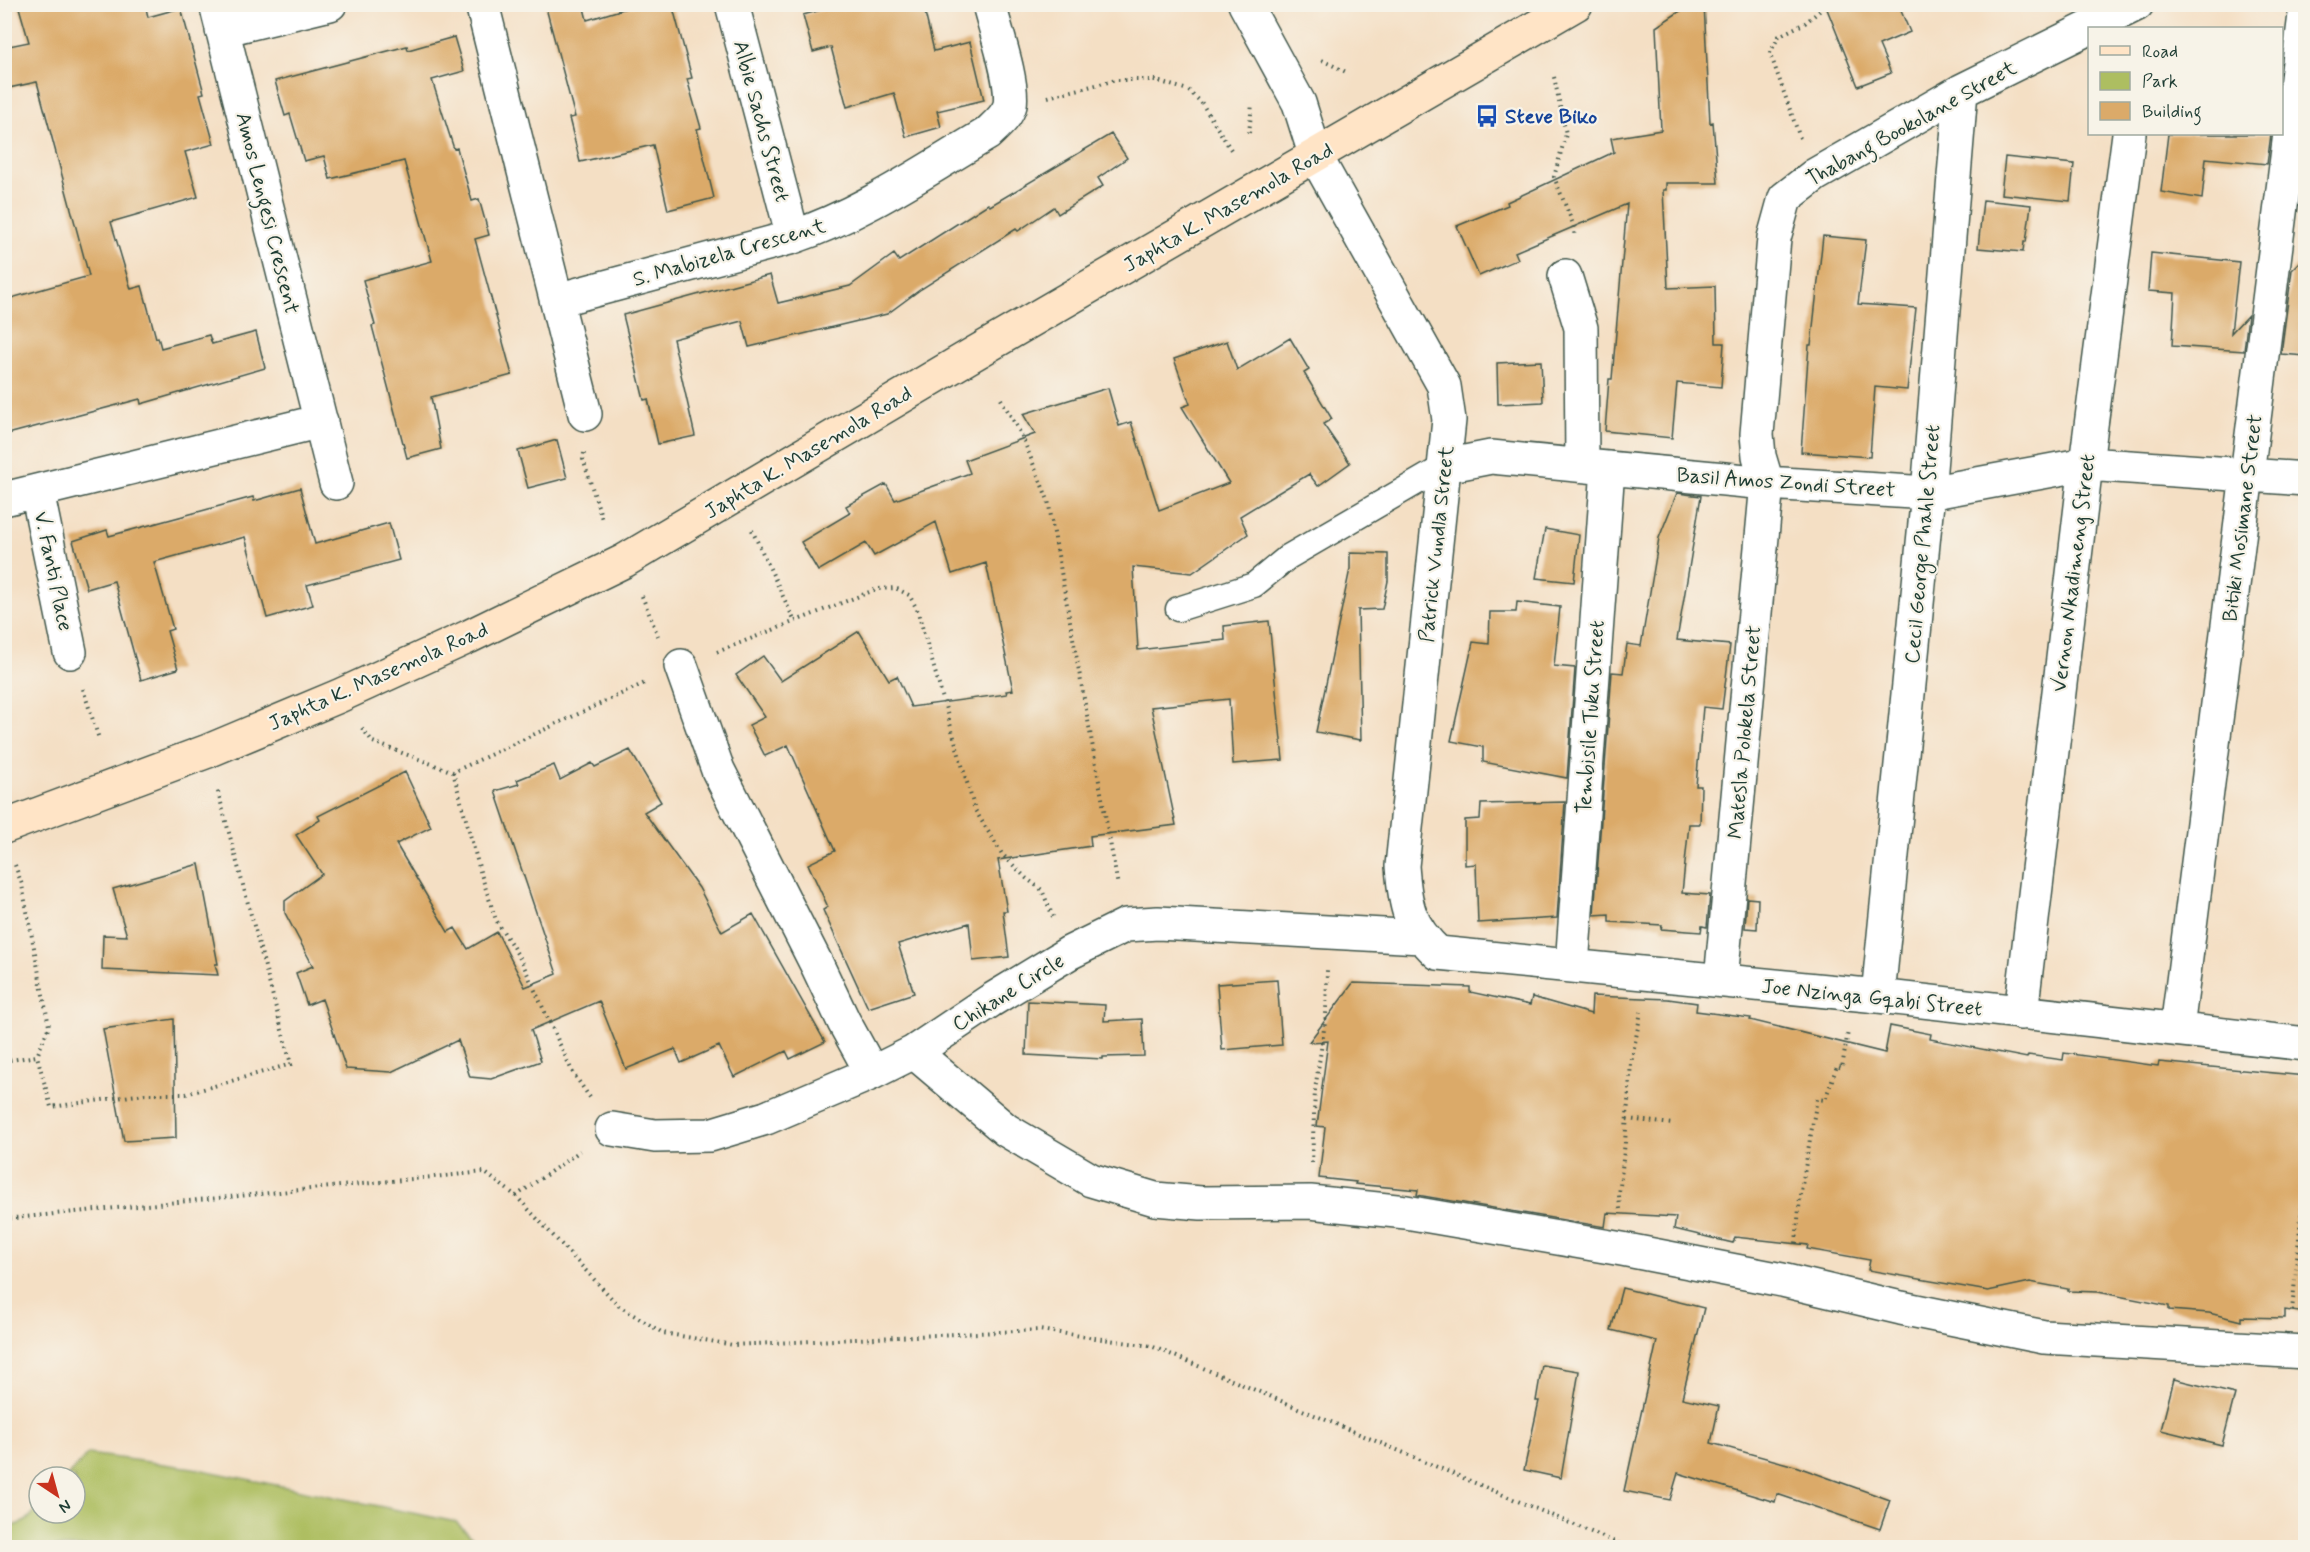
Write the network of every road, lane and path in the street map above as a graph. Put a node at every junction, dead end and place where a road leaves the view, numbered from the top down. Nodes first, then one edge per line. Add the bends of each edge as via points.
1 (330, 4) edge
2 (482, 4) edge
3 (732, 4) edge
4 (989, 4) edge
5 (1245, 4) edge
6 (1576, 4) edge
7 (1828, 4) edge
8 (2137, 4) edge
9 (2145, 4) edge
10 (2306, 7) edge
11 (219, 17) edge
12 (2090, 27) edge
13 (2142, 27) edge
14 (2088, 28) edge
15 (1554, 77) dead end
16 (1961, 91) junction
17 (1010, 106) junction
18 (2129, 135) edge
19 (1233, 153) dead end
20 (1316, 157) junction
21 (1815, 175) junction
22 (793, 237) junction
23 (1565, 276) joint
24 (557, 300) junction
25 (1001, 399) dead end
26 (585, 414) joint
27 (321, 421) junction
28 (2086, 464) junction
29 (1445, 466) junction
30 (1595, 466) junction
31 (2248, 474) junction
32 (2306, 479) edge
33 (336, 483) dead end
34 (1767, 483) junction
35 (37, 491) junction
36 (1928, 493) junction
37 (4, 499) edge
38 (602, 519) dead end
39 (752, 530) dead end
40 (639, 590) dead end
41 (1178, 609) dead end
42 (795, 622) junction
43 (70, 652) joint
44 (681, 666) junction
45 (357, 723) dead end
46 (99, 739) dead end
47 (453, 772) junction
48 (215, 779) dead end
49 (8, 842) edge
50 (1125, 925) junction
51 (1329, 931) junction
52 (1430, 945) junction
53 (1069, 953) junction
54 (1572, 966) junction
55 (1642, 973) junction
56 (1721, 980) junction
57 (1865, 996) junction
58 (2021, 1013) junction
59 (2177, 1029) junction
60 (2306, 1044) edge
61 (914, 1052) junction
62 (37, 1056) junction
63 (4, 1061) edge
64 (573, 1073) dead end
65 (872, 1073) junction
66 (1627, 1119) junction
67 (1673, 1124) dead end
68 (612, 1129) joint
69 (2306, 1166) edge
70 (516, 1196) junction
71 (1310, 1202) junction
72 (4, 1219) edge
73 (1622, 1249) junction
74 (1782, 1280) junction
75 (2299, 1351) edge
76 (1629, 1548) edge

1 - 11 street
2 - 24 street
3 - 22 street, Albie Sachs Street
4 - 17 street via 1009,85
5 - 20 street, Patrick Vundla Street via 1299,103
6 - 20 main road, Japhta K. Masemola Road
7 - 21 path via 1805,23 1779,36 1770,53
8 - 12 street, Thabang Bookolane Street
9 - 13 street
10 - 31 street, Bitiki Mosimane Street
11 - 27 street, Amos Lengesi Crescent
14 - 16 street, Thabang Bookolane Street
15 - 23 path via 1566,134 1554,177 1573,224 1575,243
16 - 21 street, Thabang Bookolane Street
16 - 36 street, Cecil George Phahle Street
17 - 19 path via 1116,80 1154,80 1188,90 1201,102
17 - 22 street, S. Mabizela Crescent via 987,134 847,215
18 - 28 street, Vernon Nkadimeng Street
20 - 29 street, Patrick Vundla Street via 1444,386 1449,420
20 - 49 main road, Japhta K. Masemola Road via 624,561 339,696
21 - 34 street, Thabang Bookolane Street via 1785,198 1774,238 1757,434
22 - 24 street, S. Mabizela Crescent
23 - 30 street, Tembisile Tuku Street via 1581,328
24 - 26 street
25 - 50 path via 1021,434 1048,500
26 - 38 path via 583,459
27 - 33 street, Amos Lengesi Crescent
27 - 35 street
28 - 31 street, Basil Amos Zondi Street
28 - 36 street, Basil Amos Zondi Street
28 - 58 street, Vernon Nkadimeng Street
29 - 30 street, Basil Amos Zondi Street via 1491,457
29 - 41 lane via 1288,556 1254,585
29 - 52 street, Patrick Vundla Street via 1402,866 1405,904
30 - 34 street, Basil Amos Zondi Street
30 - 54 street, Tembisile Tuku Street
31 - 32 street, Basil Amos Zondi Street
31 - 59 street, Bitiki Mosimane Street
34 - 36 street, Basil Amos Zondi Street
34 - 56 street, Matesla Polokela Street
35 - 37 street
35 - 43 street, V. Fanti Place
36 - 57 street, Cecil George Phahle Street
39 - 42 path
40 - 44 path via 666,657
42 - 44 path
42 - 53 path via 877,589 895,588 909,595 917,609 975,810 1002,854 1042,890
43 - 46 path
44 - 47 path
44 - 65 street via 718,770
45 - 47 path via 373,742
47 - 64 path via 496,920 521,960
48 - 62 path via 291,1064 186,1094 145,1094 51,1107
49 - 62 path via 22,885 49,1026
50 - 51 street, Chikane Circle via 1158,922
50 - 53 street, Chikane Circle
51 - 52 street, Chikane Circle
51 - 71 path
52 - 54 street, Joe Nzinga Gqabi Street
53 - 61 street, Chikane Circle
54 - 55 street, Joe Nzinga Gqabi Street
55 - 56 street, Joe Nzinga Gqabi Street
55 - 66 path via 1643,997 1630,1063
56 - 57 street, Joe Nzinga Gqabi Street
57 - 58 street, Joe Nzinga Gqabi Street
57 - 74 path via 1842,1068 1837,1066 1825,1100 1817,1099 1795,1246
58 - 59 street, Joe Nzinga Gqabi Street
59 - 60 street, Joe Nzinga Gqabi Street
61 - 65 street, Chikane Circle
61 - 71 street via 1005,1130 1091,1180 1155,1199 1201,1203
62 - 63 path
65 - 68 street, Chikane Circle via 766,1118 710,1135 656,1136
66 - 67 path
66 - 73 path via 1619,1195
68 - 70 path
69 - 75 path via 2292,1305
70 - 72 path via 484,1172
70 - 76 path via 619,1306 663,1333 733,1346 1039,1330 1151,1346
71 - 73 street via 1406,1212
73 - 74 street
74 - 75 street via 2044,1337

